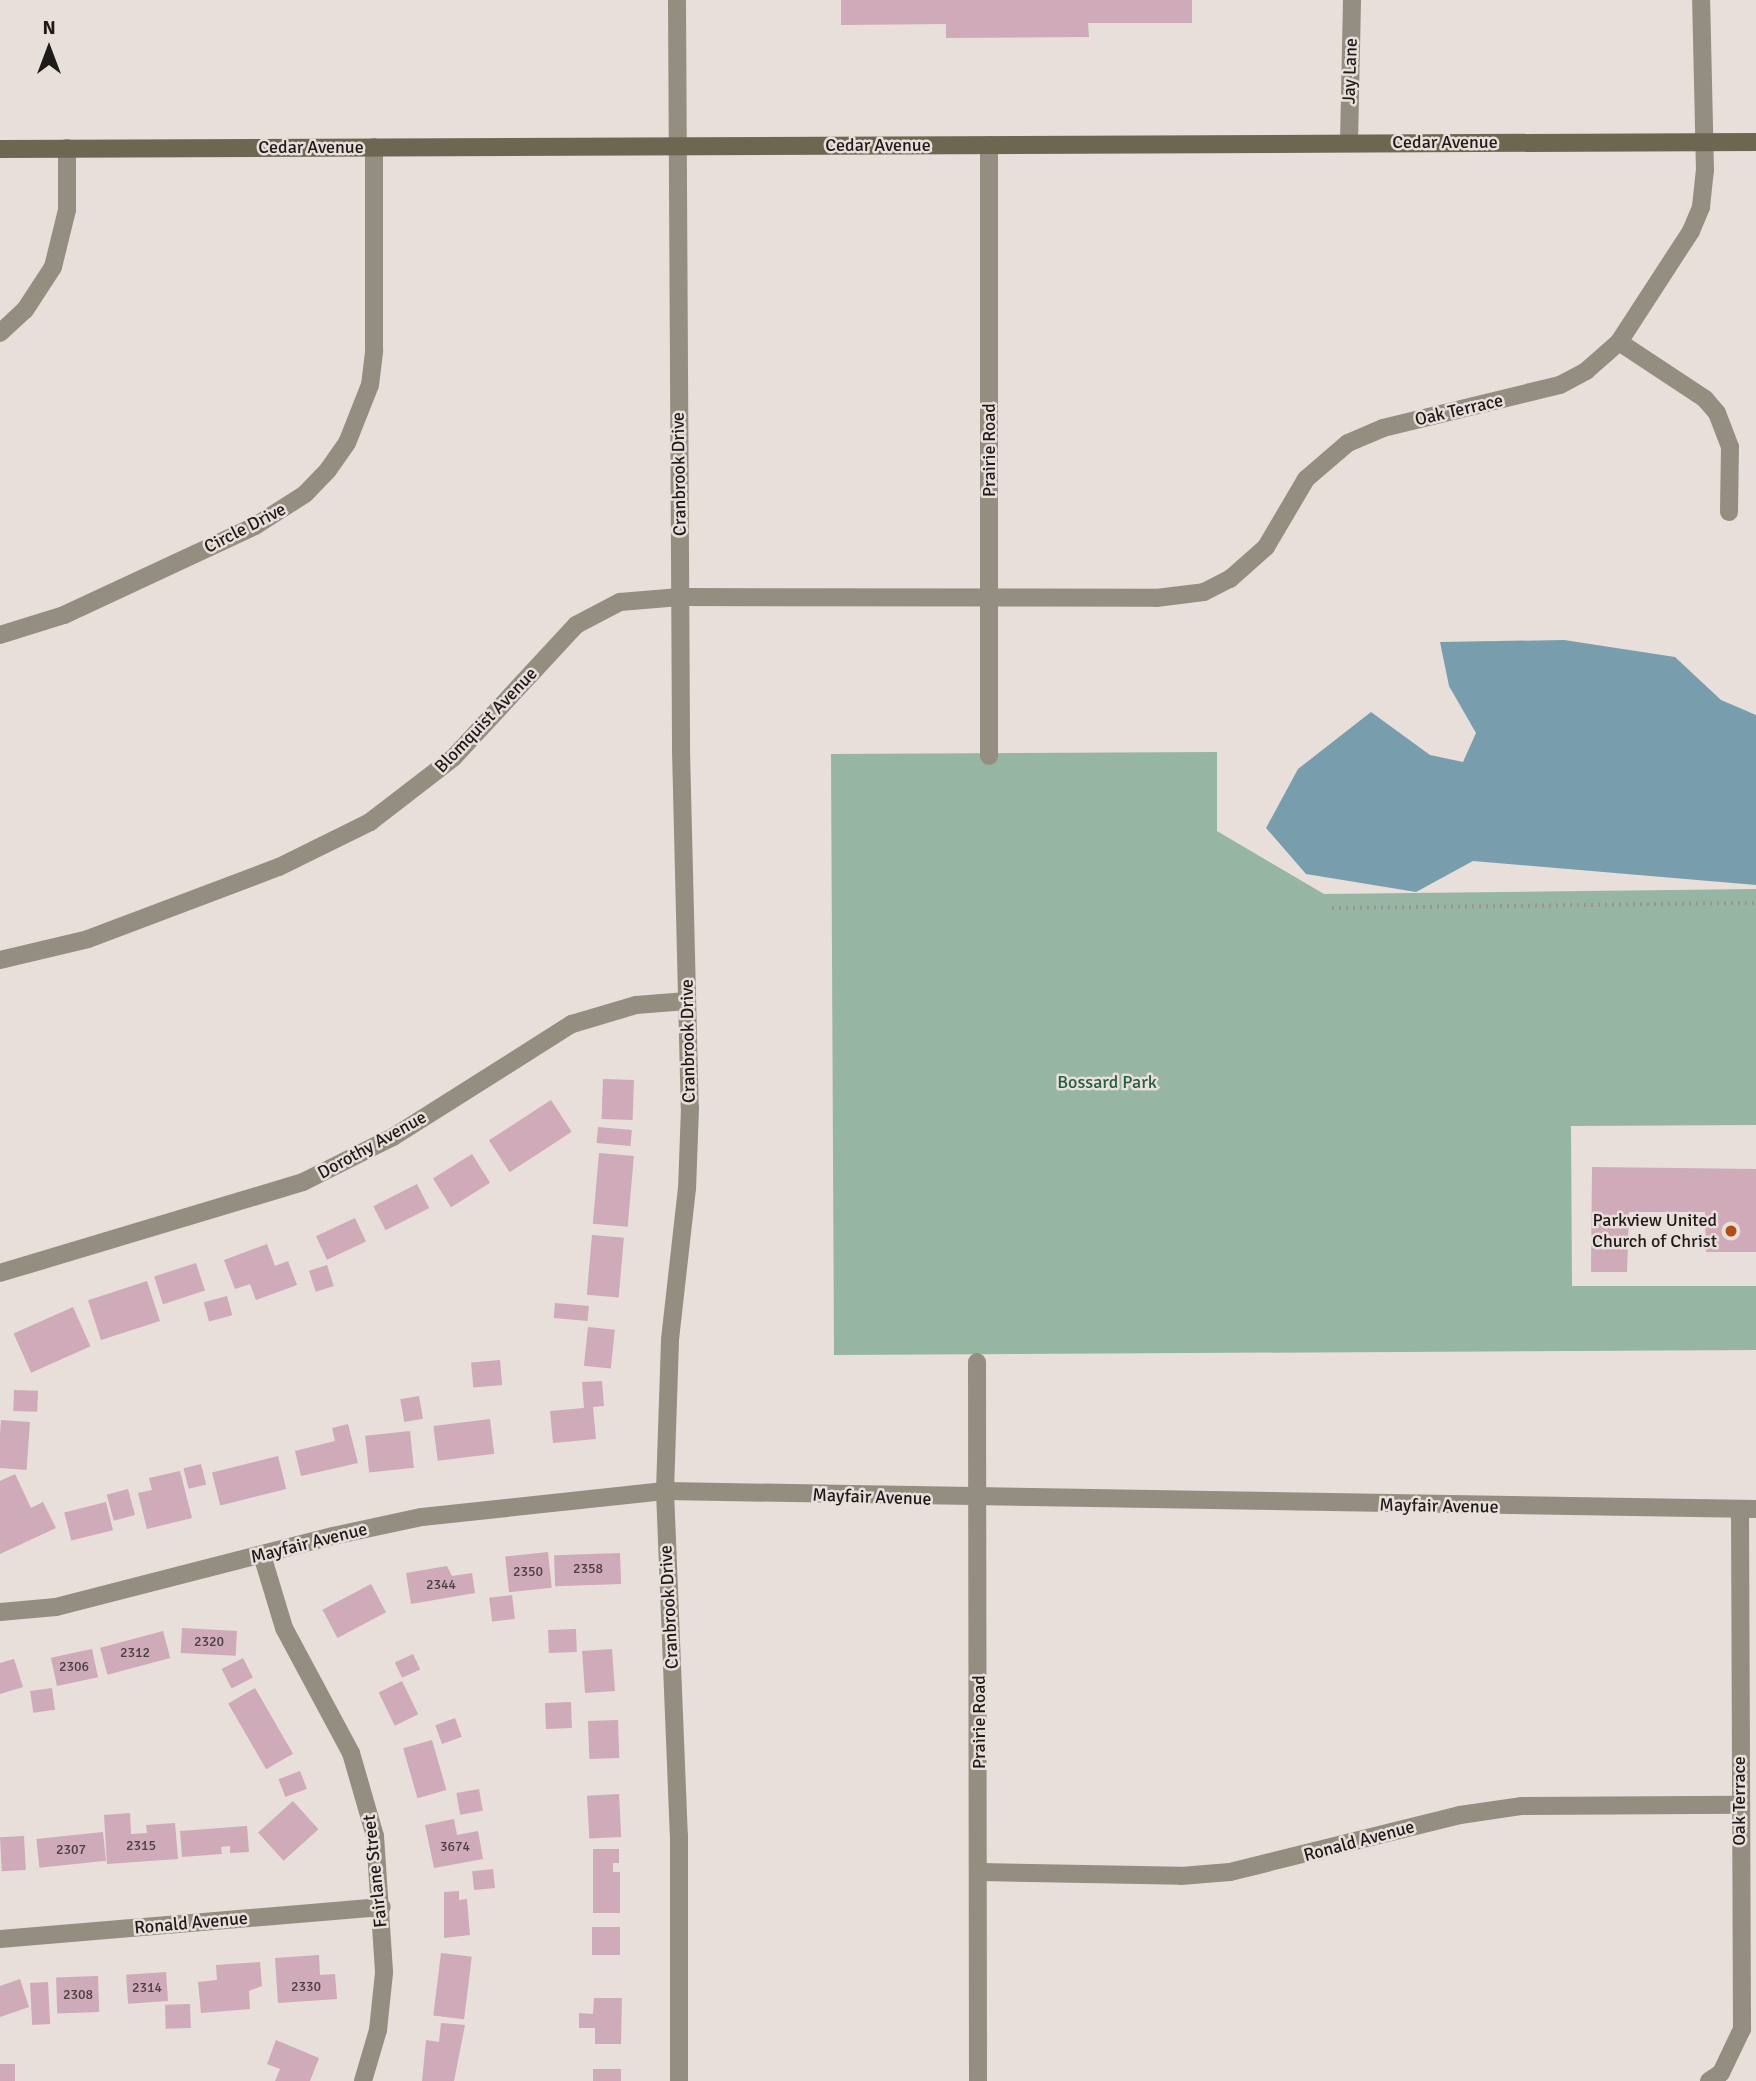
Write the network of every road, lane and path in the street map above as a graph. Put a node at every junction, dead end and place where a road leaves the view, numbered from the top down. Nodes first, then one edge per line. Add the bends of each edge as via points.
1 (677, 0) edge
2 (1352, 0) edge
3 (1701, 0) edge
4 (1702, 142) junction
5 (1756, 142) edge
6 (1349, 143) junction
7 (989, 145) junction
8 (677, 146) junction
9 (374, 147) junction
10 (67, 148) junction
11 (0, 149) edge
12 (0, 333) edge
13 (1619, 342) junction
14 (1729, 512) dead end
15 (680, 597) junction
16 (989, 600) junction
17 (0, 635) edge
18 (989, 756) dead end
19 (1756, 904) edge
20 (1332, 908) dead end
21 (0, 960) edge
22 (687, 1001) junction
23 (0, 1273) edge
24 (977, 1362) dead end
25 (665, 1491) junction
26 (977, 1500) junction
27 (1748, 1510) edge
28 (262, 1555) junction
29 (0, 1612) edge
30 (1738, 1805) junction
31 (980, 1872) junction
32 (382, 1907) junction
33 (0, 1939) edge
34 (363, 2081) edge
35 (678, 2081) edge
36 (978, 2081) edge
37 (1709, 2081) edge

1 - 8 street, Cranbrook Drive
2 - 6 street, Jay Lane
3 - 4 street, Oak Terrace
4 - 5 street, Cedar Avenue
4 - 6 street, Cedar Avenue
4 - 13 street, Oak Terrace via 1704,185 1692,231
6 - 7 street, Cedar Avenue
7 - 8 street, Cedar Avenue
7 - 16 street, Prairie Road
8 - 9 street, Cedar Avenue
8 - 15 street, Cranbrook Drive
9 - 10 street, Cedar Avenue
9 - 17 street, Circle Drive via 370,385 347,443 328,471 297,500 255,526 64,615
10 - 11 street, Cedar Avenue
10 - 12 street via 67,210 53,267 25,310
13 - 14 street via 1690,388 1717,412 1730,447
13 - 16 street, Oak Terrace via 1586,371 1560,385 1384,428 1348,443 1306,479 1251,564 1204,592 1156,598
15 - 16 street, Blomquist Avenue
15 - 21 street, Blomquist Avenue via 620,602 576,625 453,758 381,814 325,847 88,939
15 - 22 street, Cranbrook Drive
16 - 18 street, Prairie Road
19 - 20 path
22 - 23 street, Dorothy Avenue via 636,1005 572,1024 393,1137 303,1182
22 - 25 street, Cranbrook Drive via 687,1188 670,1340
24 - 26 street, Prairie Road
25 - 26 street, Mayfair Avenue
25 - 28 street, Mayfair Avenue via 422,1517
25 - 35 street, Cranbrook Drive via 679,1836
26 - 27 street, Mayfair Avenue
26 - 31 street, Prairie Road
27 - 30 street, Oak Terrace
28 - 29 street, Mayfair Avenue via 56,1607
28 - 32 street, Fairlane Street via 284,1628 351,1753 366,1797
30 - 31 street, Ronald Avenue via 1522,1806 1460,1815 1230,1872 1181,1876
30 - 37 street, Oak Terrace via 1742,2029 1721,2073
31 - 36 street, Prairie Road
32 - 33 street, Ronald Avenue
32 - 34 street, Fairlane Street via 380,2015

